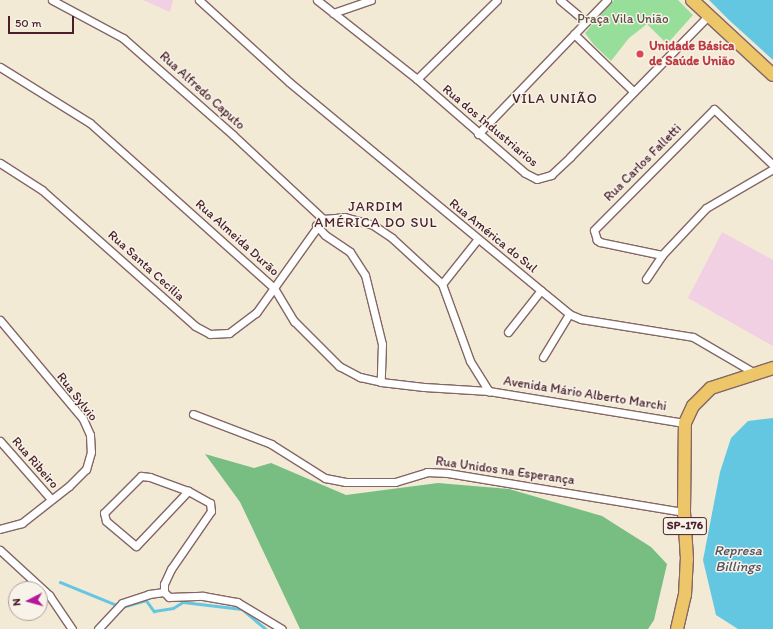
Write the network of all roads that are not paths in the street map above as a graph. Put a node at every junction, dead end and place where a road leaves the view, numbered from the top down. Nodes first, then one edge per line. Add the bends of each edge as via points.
1 (52, 0) edge
2 (199, 0) edge
3 (317, 0) edge
4 (371, 0) edge
5 (496, 0) edge
6 (560, 0) edge
7 (608, 0) edge
8 (692, 0) edge
9 (332, 12) junction
10 (709, 15) junction
11 (586, 22) junction
12 (574, 34) junction
13 (0, 67) edge
14 (773, 75) edge
15 (417, 79) junction
16 (634, 92) junction
17 (478, 134) junction
18 (0, 163) edge
19 (773, 165) edge
20 (773, 169) edge
21 (323, 219) junction
22 (316, 225) junction
23 (477, 240) junction
24 (662, 255) junction
25 (646, 279) dead end
26 (442, 284) junction
27 (274, 288) junction
28 (541, 290) junction
29 (569, 314) junction
30 (0, 320) edge
31 (508, 332) dead end
32 (543, 357) dead end
33 (773, 368) edge
34 (753, 372) junction
35 (381, 382) junction
36 (489, 391) junction
37 (193, 414) dead end
38 (685, 423) junction
39 (0, 442) edge
40 (188, 491) junction
41 (51, 500) junction
42 (684, 512) junction
43 (0, 529) edge
44 (0, 550) edge
45 (164, 592) junction
46 (72, 629) edge
47 (98, 629) edge
48 (282, 629) edge
49 (677, 629) edge

1 - 21 street, Rua Alfredo Caputo via 123,38
2 - 23 street, Rua América do Sul via 289,82
3 - 9 street, Rua dos Industriarios
4 - 9 street
5 - 15 street
6 - 11 street
7 - 11 street
8 - 10 main road
9 - 15 street, Rua dos Industriarios
10 - 14 main road
10 - 16 street, Rua dos Industriarios
11 - 12 street
12 - 16 street
12 - 17 street
13 - 27 street, Rua Almeida Durão via 90,123
15 - 17 street, Rua dos Industriarios
16 - 17 street, Rua dos Industriarios via 570,157 544,178 537,179 525,174
18 - 27 street, Rua Santa Cecília via 42,190 202,331 219,335 239,328 256,313
19 - 24 street, Rua Carlos Falletti via 714,109 599,223 594,235 600,242
20 - 24 street via 706,208
21 - 22 street
21 - 26 street, Avenida Mário Alberto Marchi via 344,217 373,225 392,238
22 - 27 street
22 - 35 street via 325,236 350,252 365,275 382,344
23 - 26 street
23 - 28 street, Rua América do Sul
24 - 25 street
26 - 36 street, Avenida Mário Alberto Marchi via 470,361
27 - 35 street, Rua Almeida Durão via 294,321 329,359 360,377
28 - 29 street, Rua América do Sul
28 - 31 street
29 - 32 street
29 - 34 street, Rua América do Sul via 581,319 693,337
30 - 41 street, Rua Sylvio via 83,419 90,435 91,452 86,469
33 - 34 main road, SP-176
34 - 38 main road, SP-176 via 710,388 693,406
35 - 36 street, Rua Almeida Durão
36 - 38 street, Avenida Mário Alberto Marchi
37 - 42 street, Rua Unidos na Esperança via 271,444 325,478 346,482 395,482 427,472 448,473
38 - 42 main road, SP-176
39 - 41 street, Rua Ribeiro
40 - 40 street via 141,476 104,513 106,521 136,546
40 - 45 street via 208,501 211,511 170,569 164,584
41 - 43 street, Rua Sylvio via 22,523
42 - 49 main road, SP-176 via 687,559 684,595
44 - 46 street via 57,605
45 - 47 street via 148,594 122,603
45 - 48 street via 169,597 203,596 237,602

